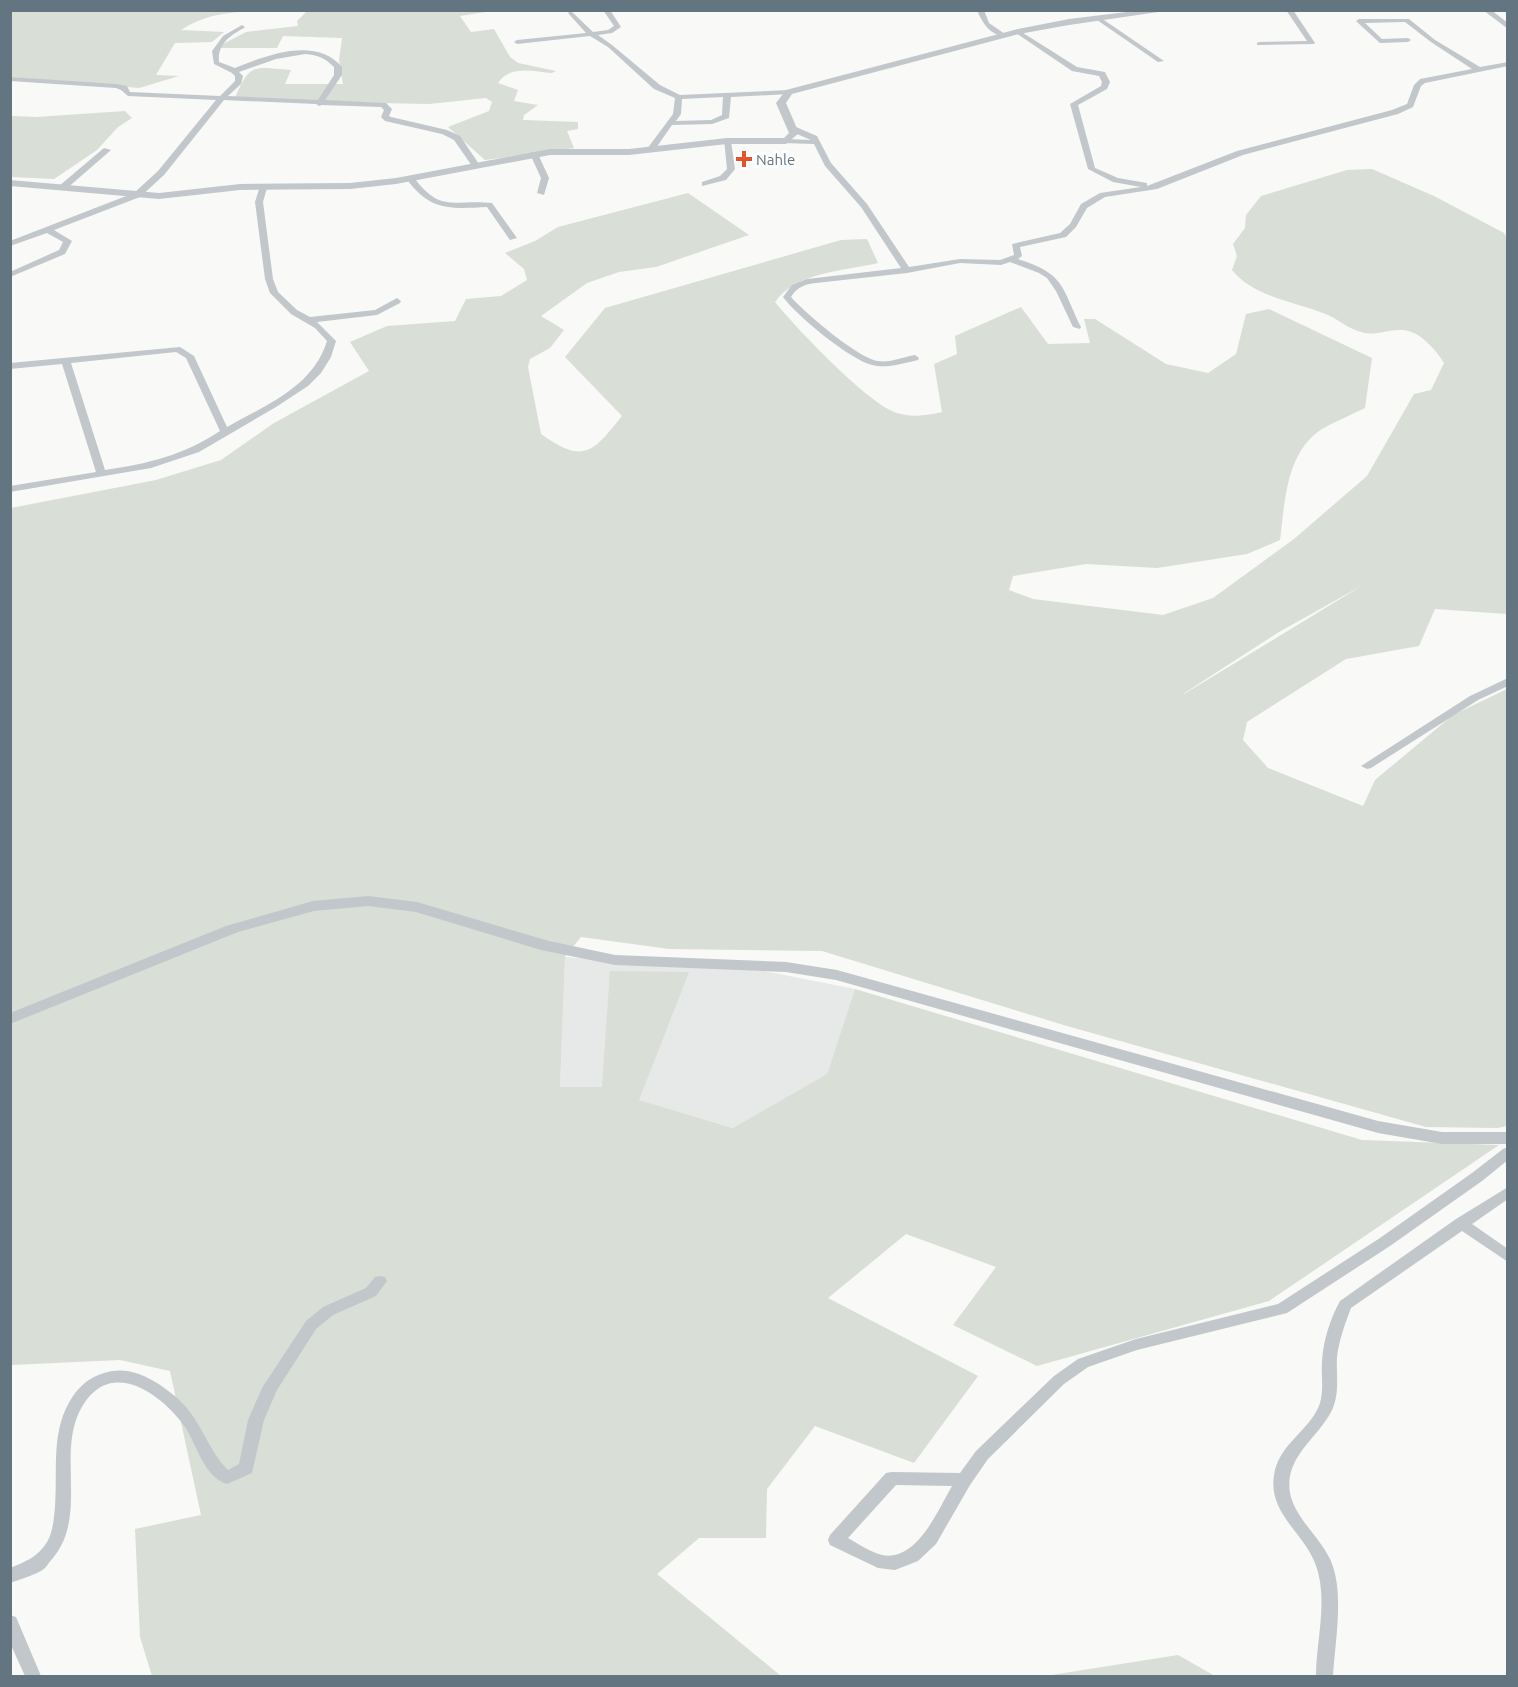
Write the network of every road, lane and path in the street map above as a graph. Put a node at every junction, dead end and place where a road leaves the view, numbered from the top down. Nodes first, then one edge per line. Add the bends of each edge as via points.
1 (606, 10) edge
2 (980, 10) edge
3 (1168, 10) edge
4 (1289, 10) edge
5 (1486, 10) edge
6 (571, 12) dead end
7 (1099, 19) junction
8 (242, 27) dead end
9 (1508, 27) edge
10 (1018, 32) junction
11 (591, 34) junction
12 (1003, 35) junction
13 (1408, 40) dead end
14 (517, 42) dead end
15 (1259, 44) dead end
16 (1160, 61) dead end
17 (1508, 64) edge
18 (1479, 70) junction
19 (235, 71) junction
20 (10, 79) edge
21 (789, 92) junction
22 (727, 96) junction
23 (679, 98) junction
24 (221, 99) junction
25 (319, 104) junction
26 (671, 123) junction
27 (793, 129) junction
28 (727, 141) junction
29 (786, 141) junction
30 (817, 142) junction
31 (651, 149) junction
32 (107, 150) dead end
33 (534, 154) junction
34 (475, 164) junction
35 (410, 178) junction
36 (10, 183) edge
37 (705, 184) dead end
38 (1154, 187) junction
39 (62, 188) junction
40 (262, 188) junction
41 (541, 194) dead end
42 (137, 195) junction
43 (48, 230) junction
44 (513, 238) dead end
45 (10, 244) edge
46 (1012, 260) junction
47 (907, 270) junction
48 (10, 275) edge
49 (398, 301) dead end
50 (309, 320) junction
51 (1077, 327) dead end
52 (915, 358) dead end
53 (66, 361) junction
54 (10, 366) edge
55 (225, 432) junction
56 (101, 474) junction
57 (10, 489) edge
58 (1508, 681) edge
59 (1367, 766) dead end
60 (10, 1019) edge
61 (1508, 1138) edge
62 (1508, 1152) edge
63 (1508, 1192) edge
64 (1461, 1223) junction
65 (1508, 1257) edge
66 (380, 1281) dead end
67 (964, 1480) junction
68 (10, 1576) edge
69 (10, 1622) edge
70 (33, 1677) edge
71 (1324, 1677) edge

1 - 11 street via 618,27
2 - 12 street via 986,24
3 - 7 street
4 - 15 street via 1312,43
5 - 9 street
6 - 11 street
7 - 10 street
7 - 16 street
8 - 19 street via 220,42 214,58 216,63
10 - 12 street
10 - 38 street via 1075,69 1102,74 1104,87 1074,104 1092,169 1116,180
11 - 14 street
11 - 23 street via 657,87
12 - 21 street
13 - 18 street via 1380,41 1359,21 1407,20
17 - 18 street
18 - 38 street via 1423,81 1410,105 1395,112 1239,153
19 - 24 street via 238,82
19 - 25 street via 278,56 327,56 338,67 338,75
20 - 24 street via 116,86 128,94 142,96
21 - 22 street
21 - 27 street via 781,103
22 - 23 street
22 - 26 street via 726,116 719,120
23 - 26 street
24 - 25 street
24 - 42 street via 161,173
25 - 34 street via 386,107 388,119 457,138
26 - 31 street
27 - 29 street via 793,136
27 - 30 street
28 - 29 street
28 - 31 street
28 - 37 street via 732,169 723,178
29 - 30 street
30 - 47 street via 828,164 864,206
31 - 33 street
32 - 39 street
33 - 34 street
33 - 41 street via 545,178
34 - 35 street
35 - 40 street via 350,186
35 - 44 street via 433,204 489,205
36 - 39 street
38 - 46 street via 1094,199 1084,206 1063,235 1015,246 1018,256
39 - 42 street
40 - 42 street
40 - 50 street via 259,202 269,279 274,293
42 - 43 street
43 - 45 street
43 - 48 street via 68,241 62,252
46 - 47 street via 960,261
46 - 51 street via 1044,270 1059,284
47 - 52 street via 804,282 790,290 787,297 805,316 868,362
49 - 50 street via 377,312
50 - 55 street via 332,341 330,356 298,388
53 - 54 street
53 - 55 street via 177,349 190,356
53 - 56 street
55 - 56 street via 177,459
56 - 57 street
58 - 59 street
60 - 61 street via 232,929 313,906 368,901 417,908 548,946 615,960 786,967 837,975 1390,1130 1447,1139
62 - 67 street via 1385,1242 1282,1309 1136,1345 1083,1363 982,1455
63 - 64 street
64 - 65 street
64 - 71 street via 1345,1305 1332,1342 1326,1408 1288,1457 1282,1482 1284,1499 1316,1548 1327,1574
66 - 68 street via 371,1292 328,1311 311,1325 270,1388 256,1420 246,1468 236,1476 227,1478 215,1469 183,1413 142,1380 119,1374 84,1391 69,1419 64,1510 54,1547 22,1574
67 - 67 street via 930,1539 912,1556 895,1563 878,1561 836,1540 892,1478
69 - 70 street

